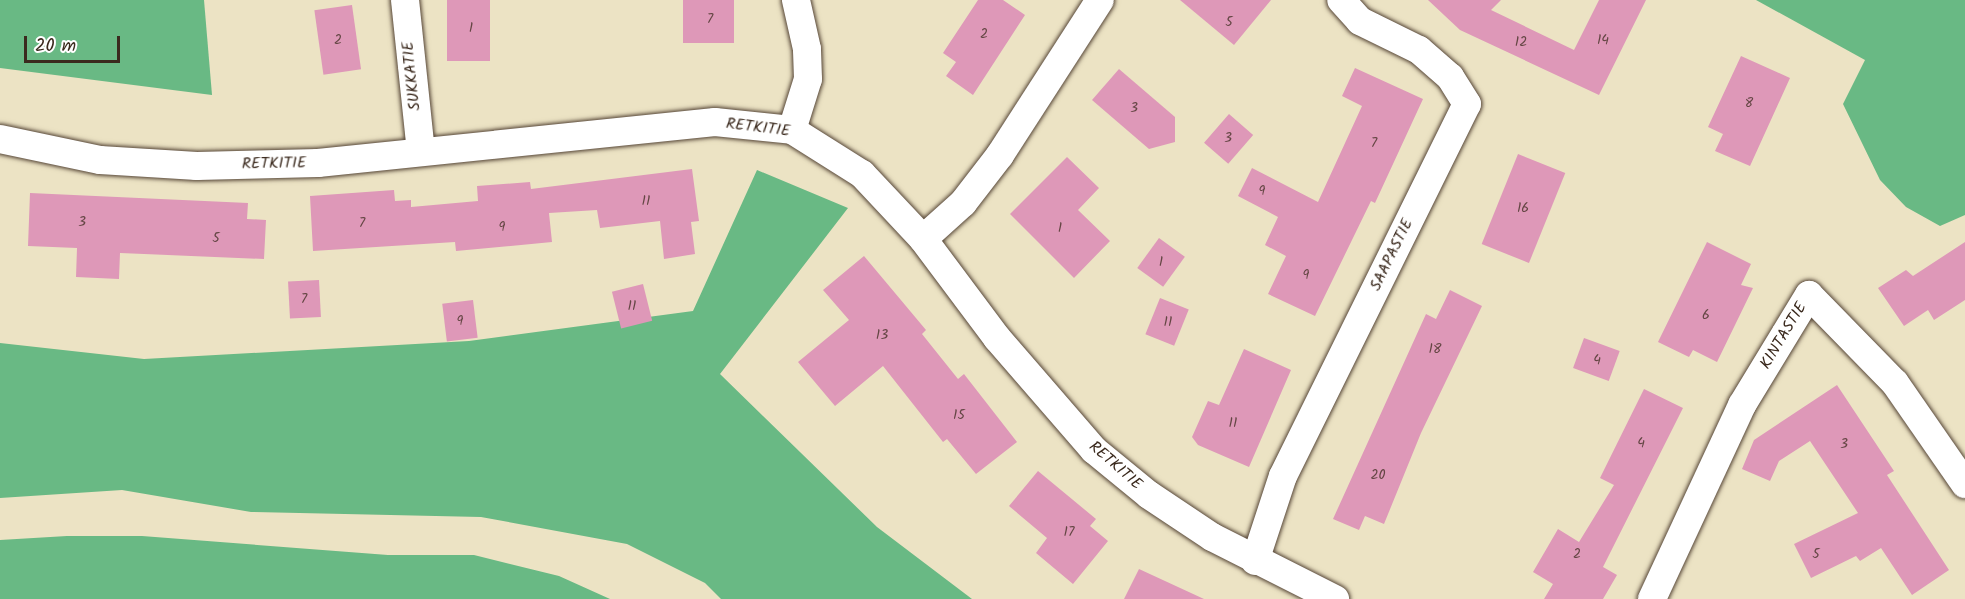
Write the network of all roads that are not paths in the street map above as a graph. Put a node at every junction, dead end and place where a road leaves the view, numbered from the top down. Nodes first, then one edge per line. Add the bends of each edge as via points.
1 (405, 0) edge
2 (796, 0) edge
3 (1100, 0) edge
4 (1341, 0) edge
5 (792, 130) junction
6 (0, 139) edge
7 (421, 152) junction
8 (923, 239) junction
9 (1965, 484) edge
10 (1255, 561) junction
11 (1335, 599) edge
12 (1652, 599) edge

1 - 7 street, SUKKATIE
2 - 5 street via 807,49 808,79
3 - 8 street via 1000,155 963,203
4 - 10 street, SAAPASTIE via 1360,21 1419,50 1450,77 1467,104 1283,476
5 - 7 street, RETKITIE via 715,123
5 - 8 street, RETKITIE via 862,174
6 - 7 street, RETKITIE via 100,160 196,166 318,163
8 - 10 street, RETKITIE via 997,338 1094,450 1149,495
9 - 12 street, KINTASTIE via 1894,383 1809,296 1742,405
10 - 11 street, RETKITIE

